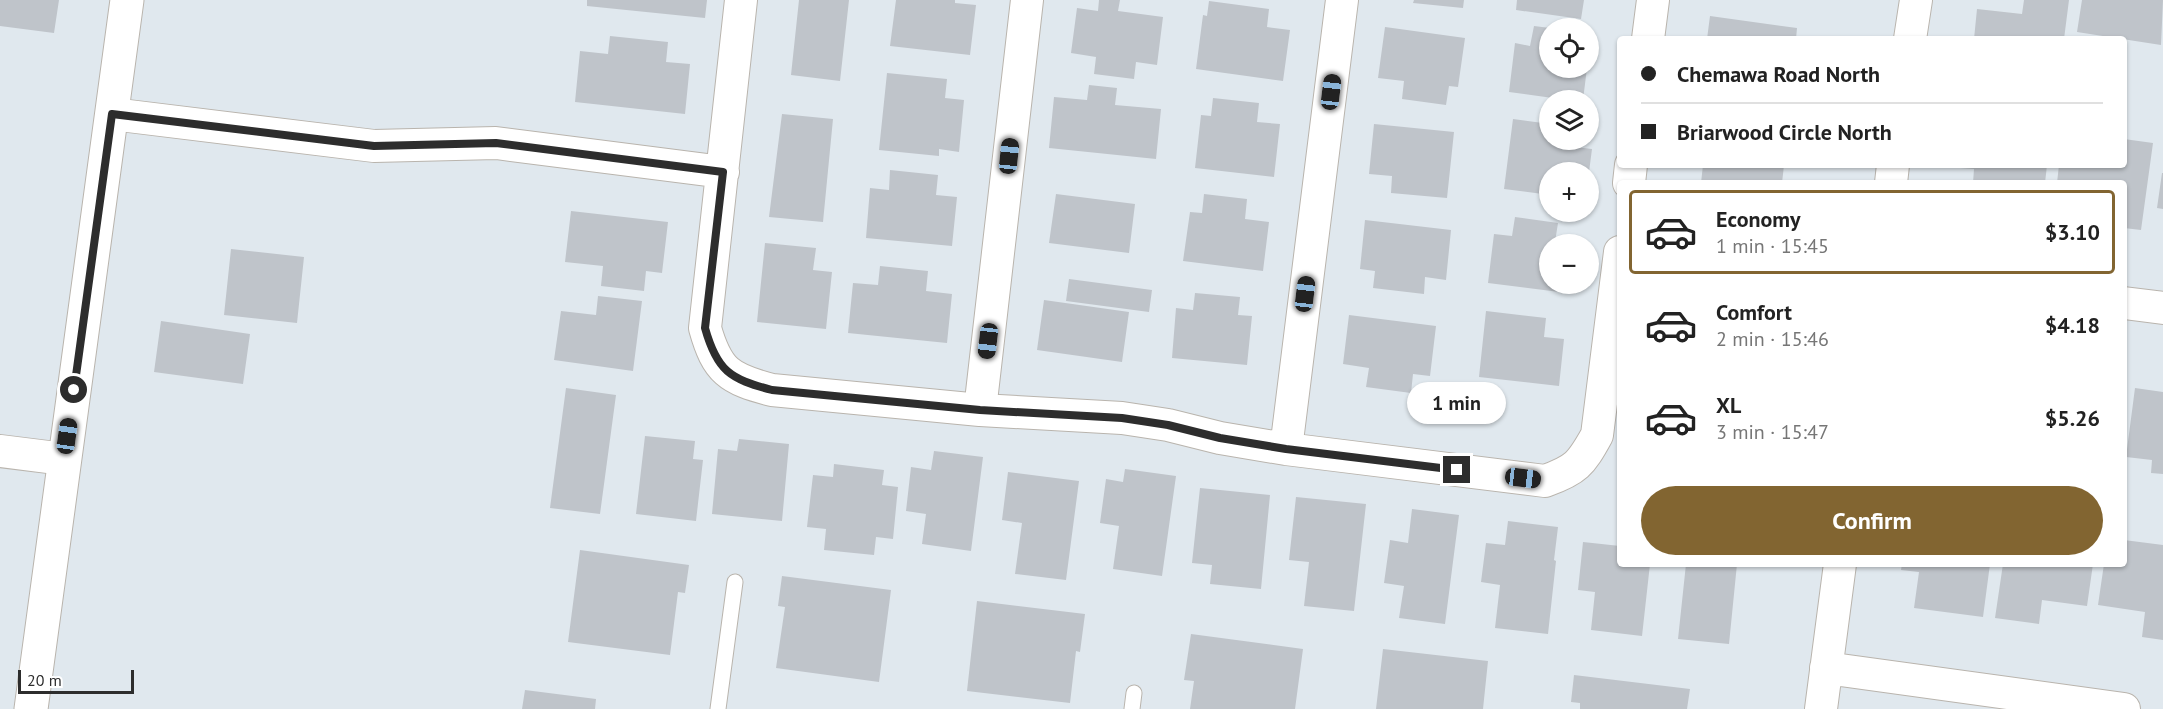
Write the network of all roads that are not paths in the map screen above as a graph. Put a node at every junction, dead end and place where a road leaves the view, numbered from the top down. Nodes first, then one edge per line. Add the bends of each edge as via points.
1 (127, 0) edge
2 (741, 0) edge
3 (1027, 0) edge
4 (1342, 0) edge
5 (1653, 0) edge
6 (1916, 0) edge
7 (1648, 36) edge
8 (1910, 36) edge
9 (112, 114) junction
10 (723, 172) junction
11 (1617, 276) edge
12 (2127, 303) edge
13 (2163, 308) edge
14 (980, 410) junction
15 (1286, 449) junction
16 (0, 451) edge
17 (64, 459) junction
18 (1840, 567) edge
19 (735, 582) dead end
20 (1826, 668) junction
21 (1134, 693) dead end
22 (31, 709) edge
23 (718, 709) edge
24 (1132, 709) edge
25 (1821, 709) edge
26 (2124, 709) edge

1 - 9 street
2 - 10 street
3 - 14 street
4 - 15 street
5 - 7 street
6 - 8 street
9 - 10 street via 374,146 496,143
9 - 17 street
10 - 14 street via 705,328 712,352 727,373 747,384 772,390
11 - 15 street via 1597,435 1585,458 1568,473 1545,481
12 - 13 street
14 - 15 street via 1122,418
16 - 17 street
17 - 22 street
18 - 20 street
19 - 23 lane
20 - 25 street
20 - 26 street
21 - 24 lane

